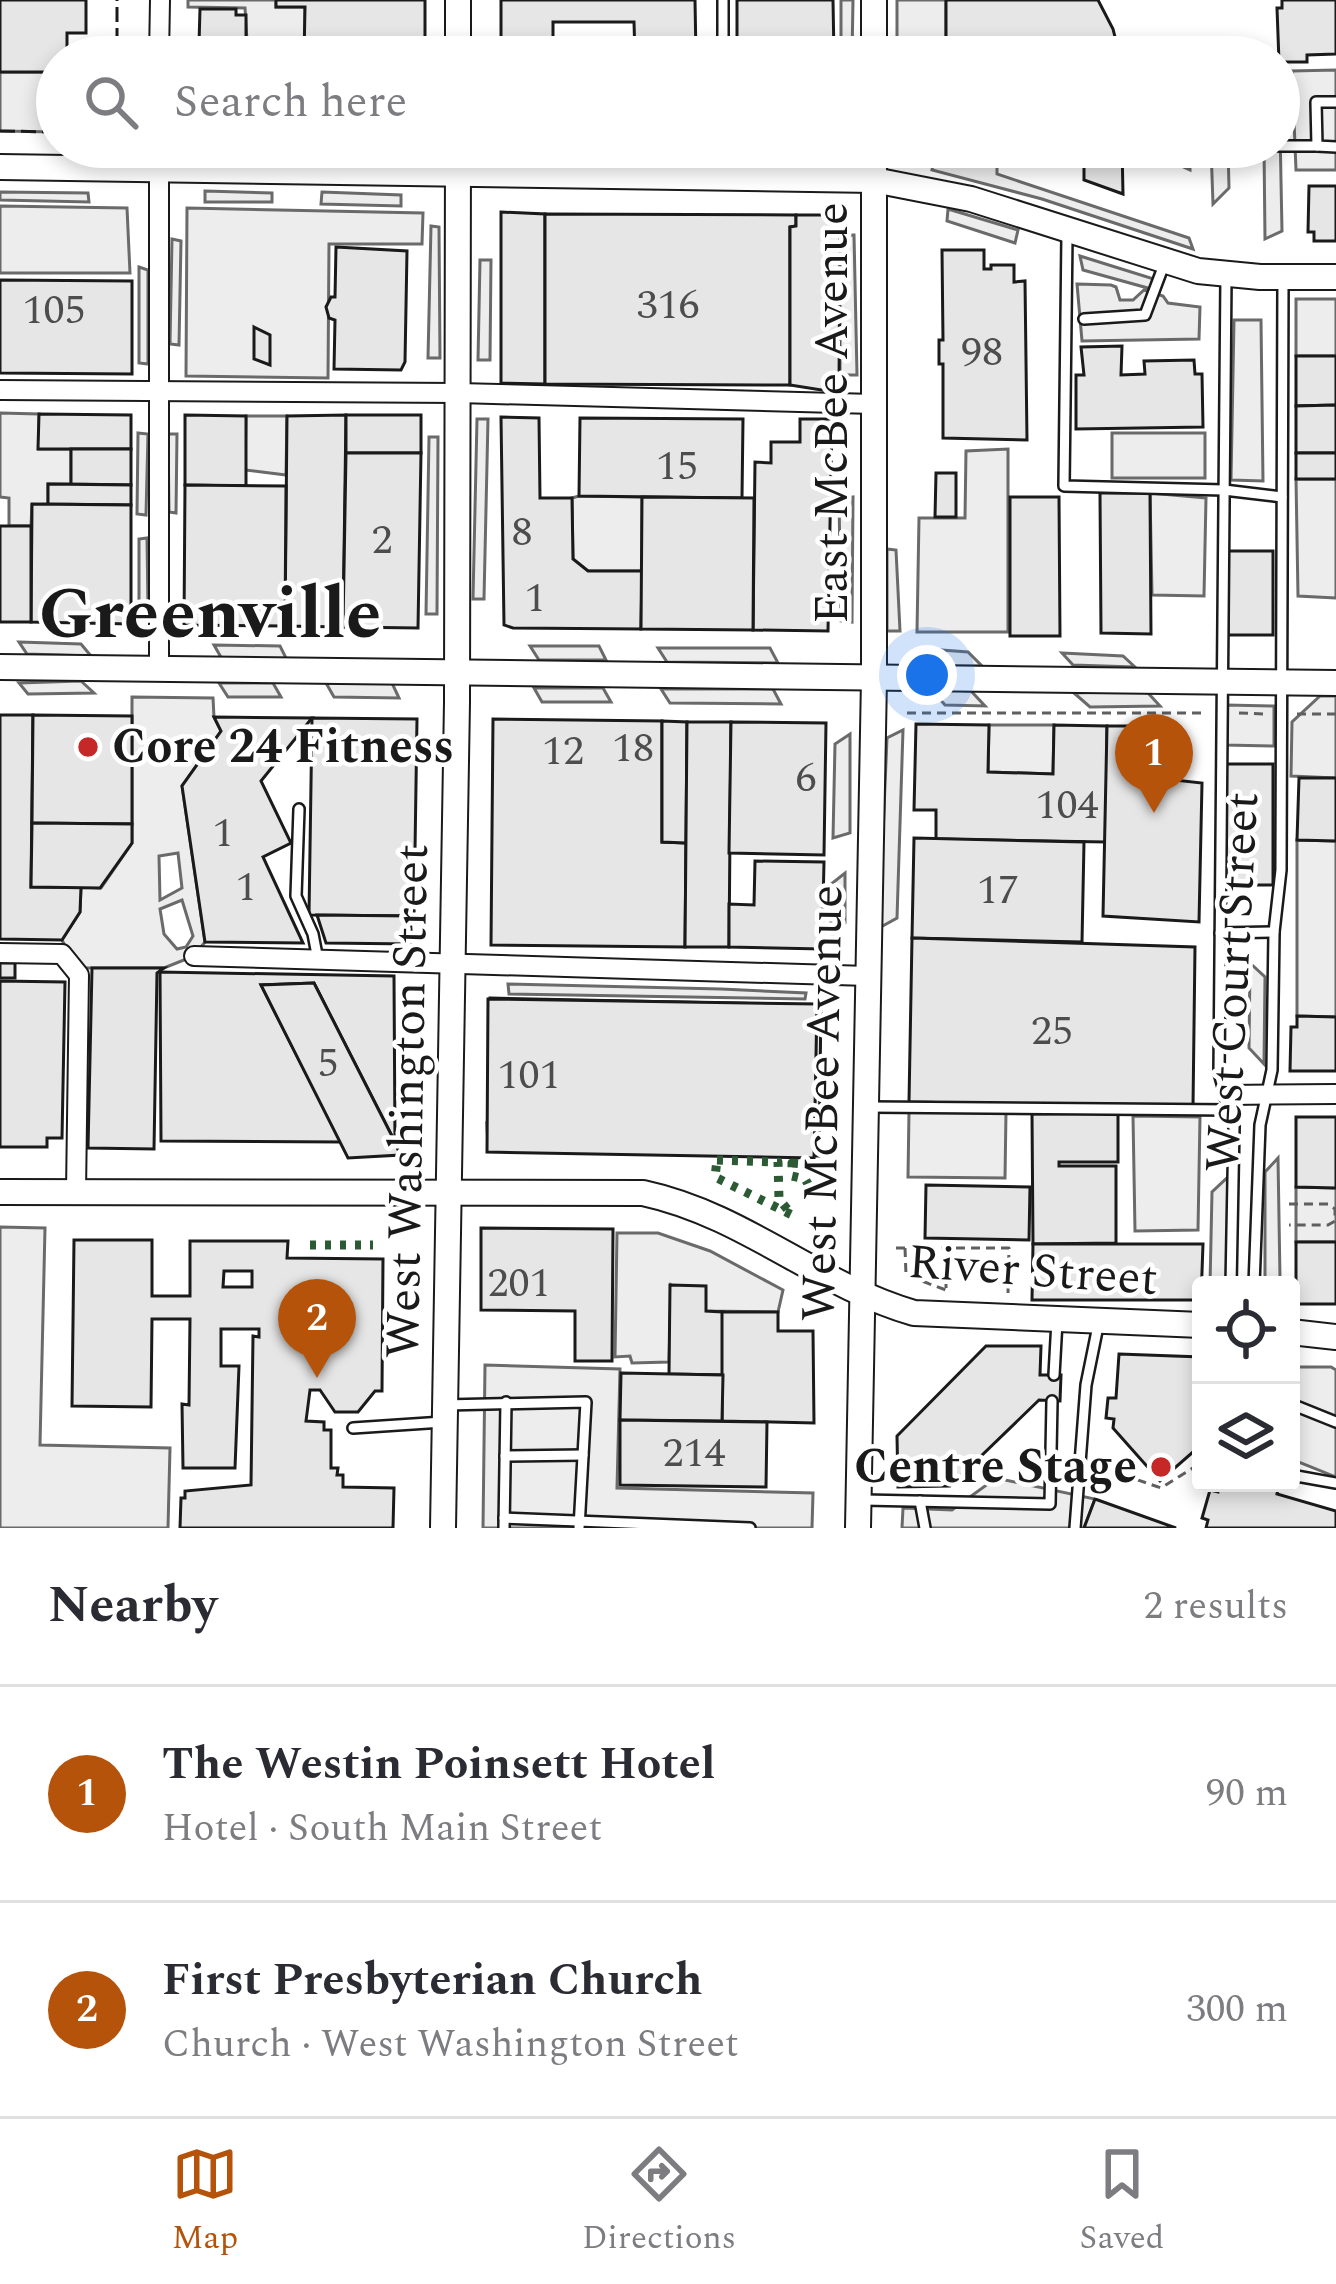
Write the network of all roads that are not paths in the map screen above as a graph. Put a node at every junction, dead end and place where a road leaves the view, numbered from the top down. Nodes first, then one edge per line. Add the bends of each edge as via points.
1 (160, 0) edge
2 (458, 0) edge
3 (723, 0) edge
4 (874, 0) edge
5 (159, 36) edge
6 (458, 36) edge
7 (723, 36) edge
8 (874, 36) edge
9 (1336, 102) edge
10 (1300, 146) edge
11 (1316, 146) junction
12 (1336, 147) edge
13 (36, 165) edge
14 (0, 167) edge
15 (159, 168) edge
16 (458, 168) edge
17 (592, 168) edge
18 (725, 168) edge
19 (874, 168) edge
20 (725, 177) junction
21 (874, 180) junction
22 (1067, 230) junction
23 (1165, 262) junction
24 (1226, 276) junction
25 (1283, 276) junction
26 (1336, 277) edge
27 (1084, 319) dead end
28 (0, 391) edge
29 (159, 391) junction
30 (458, 393) junction
31 (874, 404) junction
32 (1224, 490) junction
33 (1282, 496) junction
34 (0, 667) edge
35 (159, 668) junction
36 (457, 675) junction
37 (874, 679) junction
38 (1222, 682) junction
39 (1282, 683) junction
40 (1336, 683) edge
41 (299, 809) dead end
42 (1274, 932) junction
43 (1220, 933) junction
44 (0, 953) edge
45 (194, 956) dead end
46 (318, 960) junction
47 (453, 965) junction
48 (868, 976) junction
49 (1270, 1094) junction
50 (1336, 1094) edge
51 (1229, 1102) junction
52 (866, 1107) junction
53 (0, 1192) edge
54 (76, 1192) junction
55 (448, 1192) junction
56 (1231, 1276) edge
57 (1254, 1276) edge
58 (862, 1292) junction
59 (1057, 1319) junction
60 (1099, 1321) junction
61 (1192, 1324) edge
62 (1300, 1333) edge
63 (1336, 1337) edge
64 (1054, 1375) dead end
65 (1052, 1400) dead end
66 (506, 1402) junction
67 (1300, 1407) edge
68 (445, 1414) junction
69 (1336, 1421) edge
70 (353, 1428) dead end
71 (583, 1454) junction
72 (506, 1456) junction
73 (1300, 1477) edge
74 (1336, 1483) edge
75 (858, 1500) junction
76 (920, 1501) junction
77 (1050, 1504) junction
78 (1076, 1505) junction
79 (504, 1523) edge
80 (579, 1525) edge
81 (443, 1528) edge
82 (750, 1528) edge
83 (857, 1528) edge
84 (926, 1528) edge
85 (1075, 1528) edge

1 - 5 street
2 - 6 street
3 - 7 lane
4 - 8 street
9 - 11 lane via 1316,102
10 - 11 lane
11 - 12 lane
13 - 14 street
15 - 29 street
16 - 30 street, West Washington Street
17 - 20 street
18 - 20 lane
19 - 21 street, East McBee Avenue
20 - 21 street
21 - 22 street
21 - 31 street, East McBee Avenue
22 - 23 street
22 - 32 lane via 1064,486
23 - 24 street
23 - 27 lane via 1145,315
24 - 25 street
24 - 32 lane, West Court Street
25 - 26 street
25 - 33 lane, West Court Street
28 - 29 street
29 - 30 street
29 - 35 street
30 - 31 street
30 - 36 street, West Washington Street
31 - 37 street, East McBee Avenue
32 - 33 lane
32 - 38 lane, West Court Street
33 - 39 lane, West Court Street
34 - 35 street
35 - 36 street
36 - 37 street
36 - 47 street, West Washington Street
37 - 38 street
37 - 48 street, West McBee Avenue
38 - 39 street
38 - 43 lane, West Court Street
39 - 40 street
39 - 42 lane, West Court Street
41 - 46 lane via 296,896
42 - 43 lane
42 - 49 lane, West Court Street
43 - 51 lane, West Court Street via 1220,1073
44 - 54 street via 62,954 79,975
45 - 46 street
46 - 47 street
47 - 48 street
47 - 55 street, West Washington Street
48 - 52 street, West McBee Avenue
49 - 50 street
49 - 51 street
49 - 57 lane, West Court Street via 1260,1125
51 - 52 lane
51 - 56 lane, West Court Street
52 - 58 street, West McBee Avenue
53 - 54 street, River Street
54 - 55 street, River Street
55 - 58 street, River Street via 670,1199 730,1221
55 - 68 street, West Washington Street
58 - 59 street, River Street via 914,1313
58 - 75 street, West McBee Avenue
59 - 60 street, River Street
59 - 64 lane
60 - 61 street, River Street
60 - 78 lane
62 - 63 street
65 - 77 lane
66 - 68 lane
66 - 71 lane via 586,1402
66 - 72 lane
67 - 69 lane
68 - 70 lane
68 - 81 street, West Washington Street
71 - 72 lane
71 - 80 lane
72 - 79 lane
73 - 74 lane
75 - 76 lane
75 - 83 street, West McBee Avenue
76 - 77 lane
76 - 84 lane
77 - 78 lane
78 - 85 lane
79 - 80 lane
80 - 82 lane

